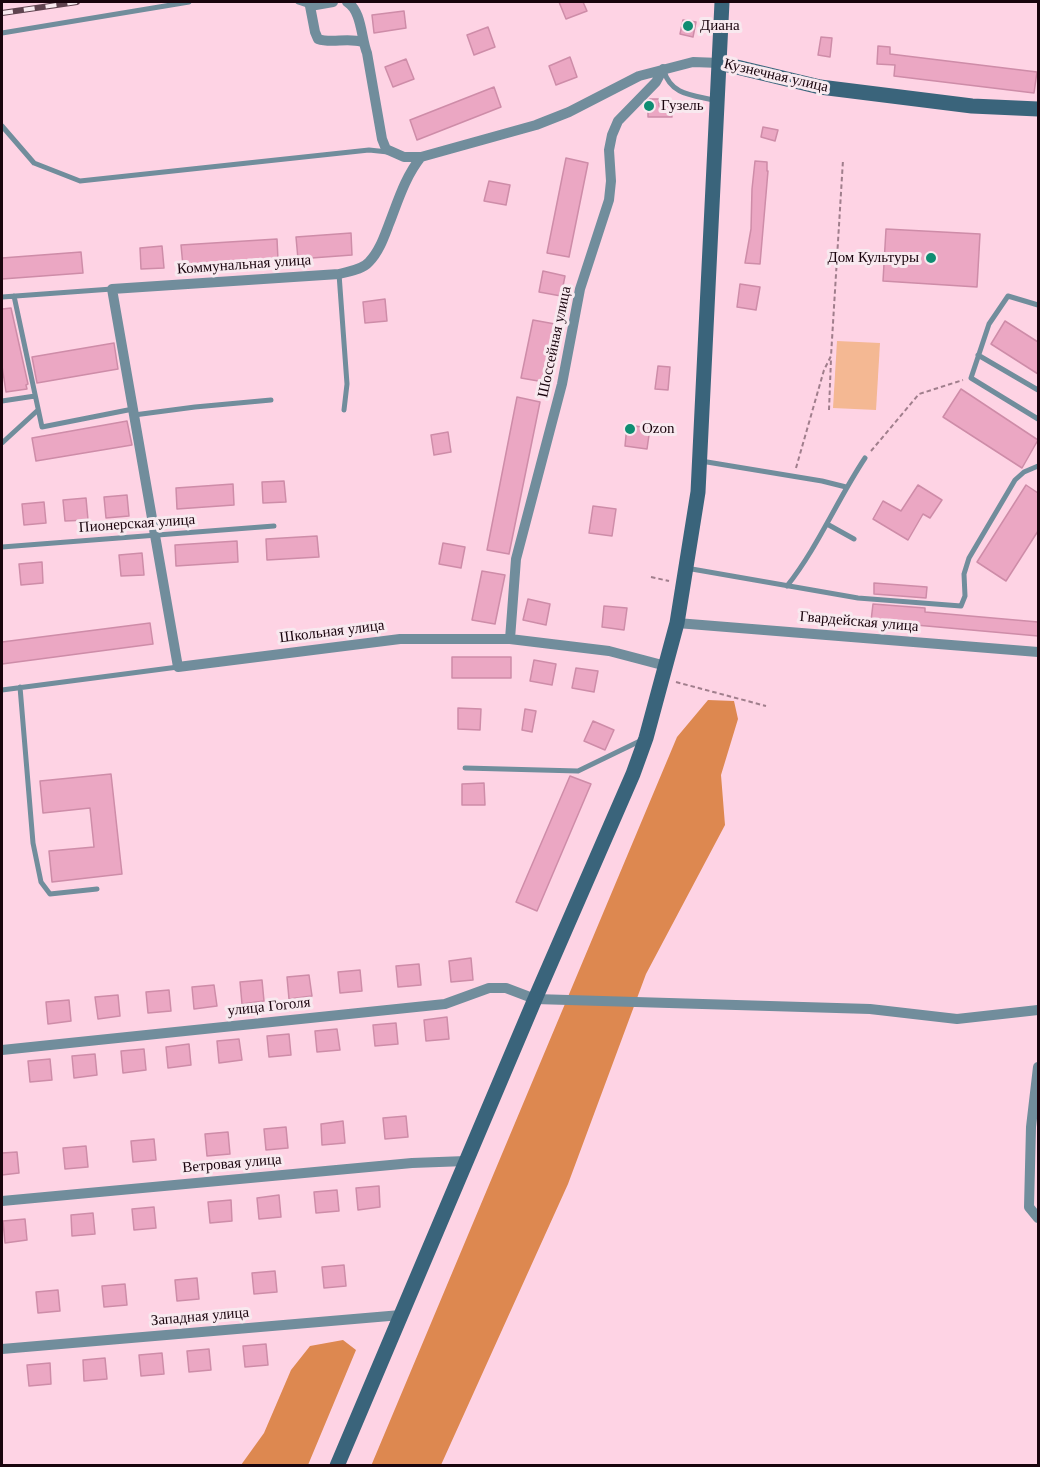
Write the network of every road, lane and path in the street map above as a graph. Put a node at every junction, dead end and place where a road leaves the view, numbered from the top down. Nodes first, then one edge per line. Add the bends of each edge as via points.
1 (189, 2) edge
2 (298, 2) edge
3 (333, 2) edge
4 (347, 2) edge
5 (722, 2) edge
6 (310, 6) junction
7 (2, 33) edge
8 (362, 42) junction
9 (720, 63) junction
10 (663, 69) junction
11 (717, 101) junction
12 (1038, 109) edge
13 (2, 126) edge
14 (392, 153) junction
15 (421, 157) junction
16 (843, 160) dead end
17 (339, 274) junction
18 (112, 289) junction
19 (14, 296) junction
20 (2, 297) edge
21 (1038, 305) edge
22 (978, 355) junction
23 (831, 356) junction
24 (971, 378) junction
25 (1038, 390) edge
26 (35, 396) junction
27 (271, 400) dead end
28 (2, 401) edge
29 (38, 410) junction
30 (829, 410) dead end
31 (344, 411) dead end
32 (134, 412) junction
33 (1038, 419) edge
34 (2, 443) edge
35 (865, 458) joint
36 (699, 461) junction
37 (1038, 465) edge
38 (794, 476) junction
39 (846, 487) junction
40 (827, 524) junction
41 (274, 526) dead end
42 (155, 534) junction
43 (854, 539) dead end
44 (2, 547) edge
45 (686, 568) junction
46 (651, 577) dead end
47 (683, 585) junction
48 (787, 586) junction
49 (677, 622) junction
50 (510, 639) junction
51 (1038, 652) edge
52 (178, 667) junction
53 (664, 672) junction
54 (20, 687) junction
55 (2, 690) edge
56 (766, 706) dead end
57 (646, 738) junction
58 (465, 768) dead end
59 (97, 889) dead end
60 (535, 999) junction
61 (1038, 1010) edge
62 (2, 1050) edge
63 (1038, 1067) edge
64 (466, 1161) junction
65 (2, 1201) edge
66 (1038, 1218) edge
67 (401, 1315) junction
68 (2, 1349) edge
69 (337, 1466) edge

1 - 7 lane
2 - 6 lane
3 - 6 street
4 - 8 street via 356,9
5 - 9 main road
6 - 8 street via 318,39
8 - 14 street via 382,139
9 - 10 street, Кузнечная улица via 693,62
9 - 11 main road
9 - 12 main road, Кузнечная улица via 820,87 961,105
10 - 11 lane via 673,87 685,94
10 - 15 street, Кузнечная улица via 639,76 536,125
10 - 50 street, Шоссейная улица via 656,82 618,121 612,135 609,200 580,289 562,384 516,559
11 - 36 main road
13 - 14 lane via 34,163 80,181 369,150
14 - 15 street
15 - 17 street, Коммунальная улица via 412,168 382,242 370,261
16 - 23 path
17 - 18 street, Коммунальная улица
17 - 31 lane via 347,384
18 - 19 lane, Коммунальная улица
18 - 32 street
19 - 20 lane, Коммунальная улица
19 - 26 lane
21 - 22 lane via 1008,296 989,324
22 - 24 lane
22 - 25 lane
23 - 30 path
23 - 38 path
24 - 33 lane
24 - 35 path via 919,394
26 - 28 lane
26 - 29 lane
27 - 32 lane
29 - 32 lane via 42,427
29 - 34 lane
32 - 42 street
35 - 39 lane
36 - 38 lane
36 - 45 main road
37 - 48 lane via 1015,480 969,558 961,606 858,598
38 - 39 lane
39 - 40 lane
40 - 43 lane
40 - 48 lane
41 - 42 lane, Пионерская улица
42 - 44 lane, Пионерская улица
42 - 52 street
45 - 47 main road
45 - 48 lane
46 - 47 path
47 - 49 main road
49 - 51 street, Гвардейская улица
49 - 53 main road
50 - 52 street, Школьная улица via 400,639
50 - 53 street, Школьная улица via 609,651
52 - 54 lane, Школьная улица
53 - 56 path
53 - 57 main road
54 - 55 lane, Школьная улица
54 - 59 lane via 40,882 50,894
57 - 58 lane via 578,771
57 - 60 main road
60 - 61 street, улица Гоголя via 870,1009 957,1019
60 - 62 street, улица Гоголя via 506,988 489,988 445,1004
60 - 64 main road
63 - 66 street via 1031,1127 1029,1207
64 - 65 street, Ветровая улица via 412,1162
64 - 67 main road
67 - 68 street, Западная улица
67 - 69 main road

